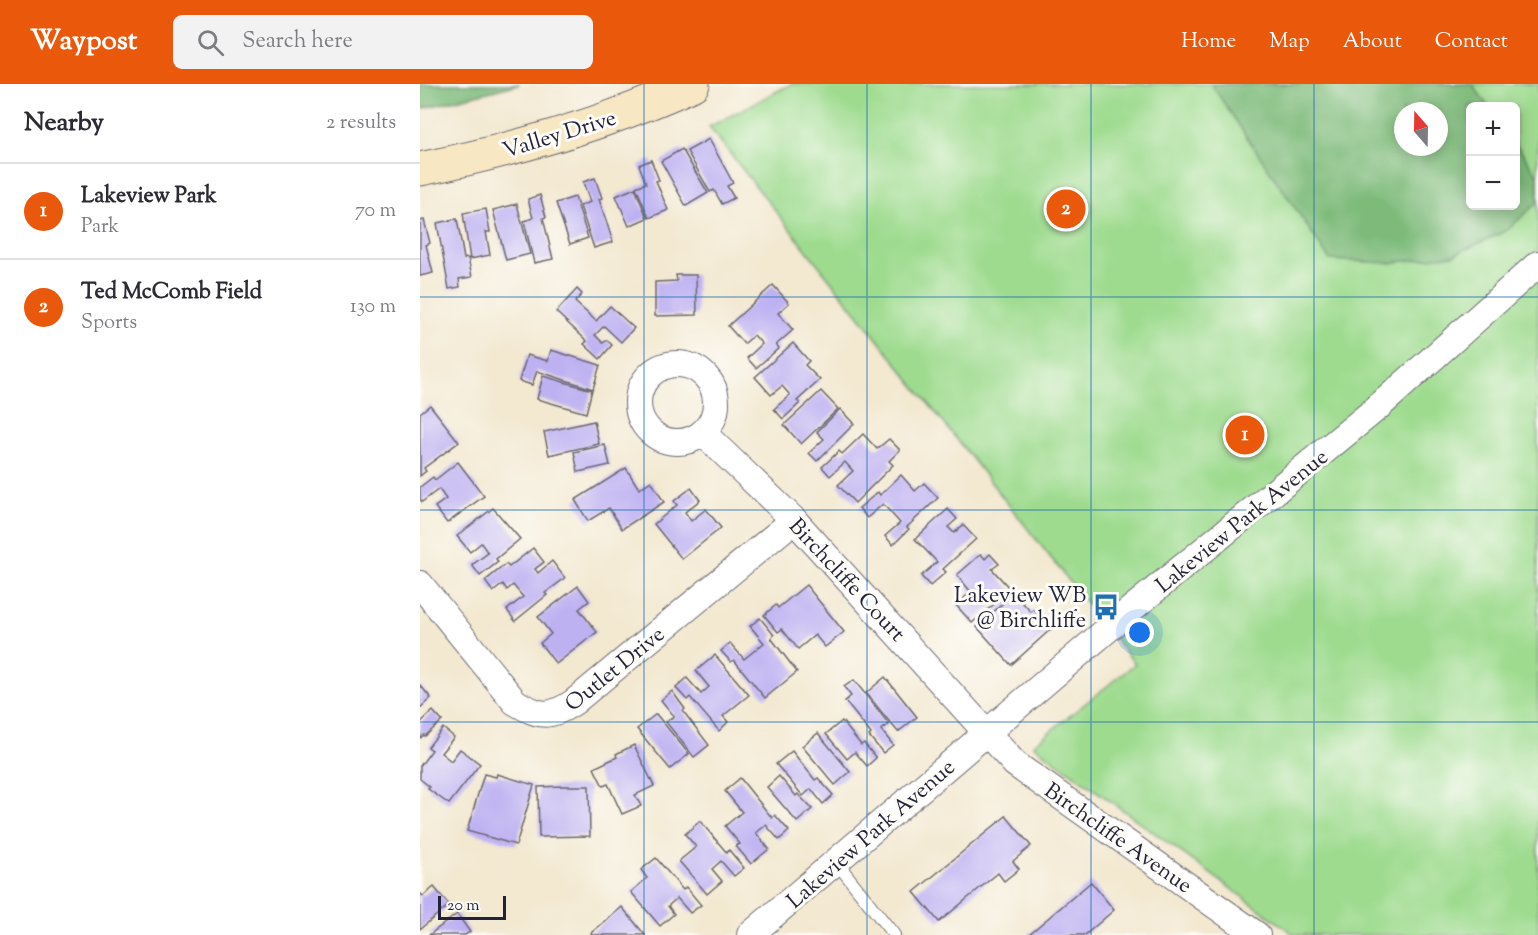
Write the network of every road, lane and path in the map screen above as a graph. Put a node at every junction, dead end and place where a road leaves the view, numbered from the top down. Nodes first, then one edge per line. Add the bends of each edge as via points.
1 (693, 84) edge
2 (420, 169) edge
3 (1538, 264) edge
4 (703, 433) dead end
5 (794, 520) junction
6 (420, 584) edge
7 (986, 733) junction
8 (837, 863) junction
9 (750, 935) edge
10 (894, 935) edge
11 (1257, 935) edge

1 - 2 street, Valley Drive via 542,140
3 - 7 street, Lakeview Park Avenue via 1377,408
4 - 5 street, Birchcliffe Court
5 - 6 street, Outlet Drive via 558,713 533,713 515,702
5 - 7 street, Birchcliffe Court
7 - 8 street, Lakeview Park Avenue
7 - 11 street, Birchcliffe Avenue via 1015,764
8 - 9 street, Lakeview Park Avenue
8 - 10 lane

